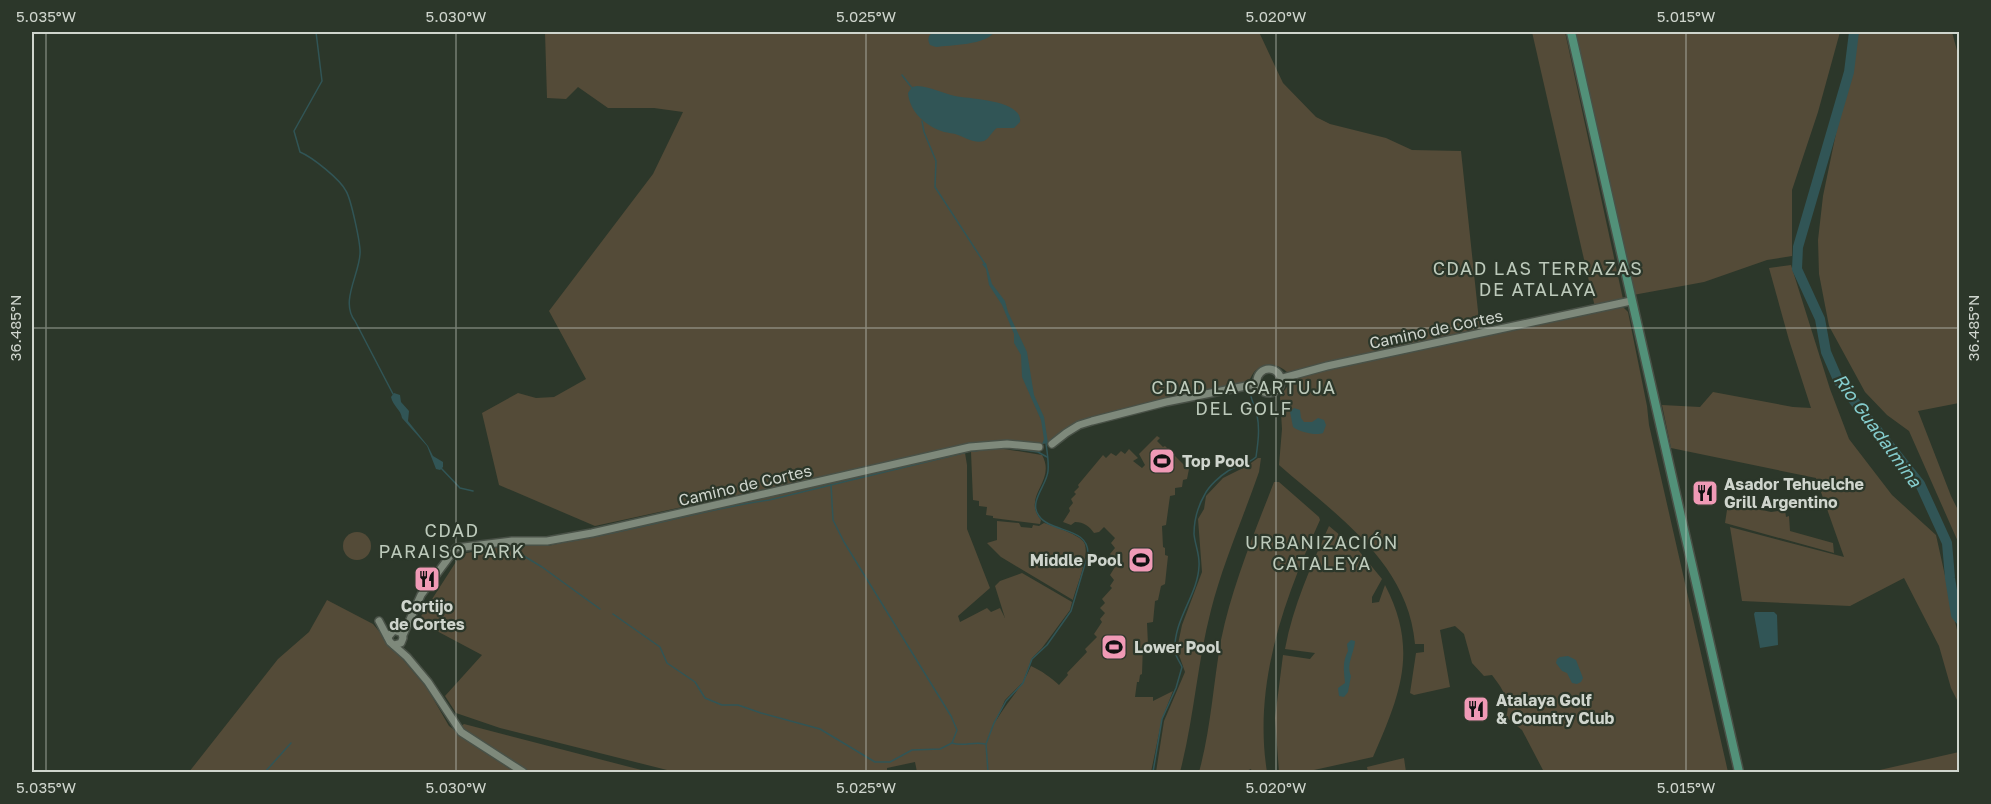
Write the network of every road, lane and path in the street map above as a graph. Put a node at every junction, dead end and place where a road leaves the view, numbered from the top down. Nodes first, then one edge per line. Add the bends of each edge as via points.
1 (1571, 32) edge
2 (1631, 301) junction
3 (1282, 378) junction
4 (1256, 384) junction
5 (1052, 444) dead end
6 (1039, 447) dead end
7 (400, 634) junction
8 (388, 637) junction
9 (394, 645) junction
10 (407, 657) junction
11 (523, 772) edge
12 (1739, 772) edge

1 - 2 main road
2 - 3 street, Camino de Cortes
2 - 12 main road
3 - 4 street via 1275,371 1263,372
3 - 4 street via 1282,386 1273,392 1262,392
4 - 5 street via 1092,421 1079,425
6 - 7 street, Camino de Cortes via 970,447 592,533 547,541 456,548 421,595
7 - 8 street via 390,632
7 - 8 street via 379,621
7 - 9 street via 399,644
7 - 10 street
8 - 9 street
9 - 10 street
10 - 11 street via 461,732

